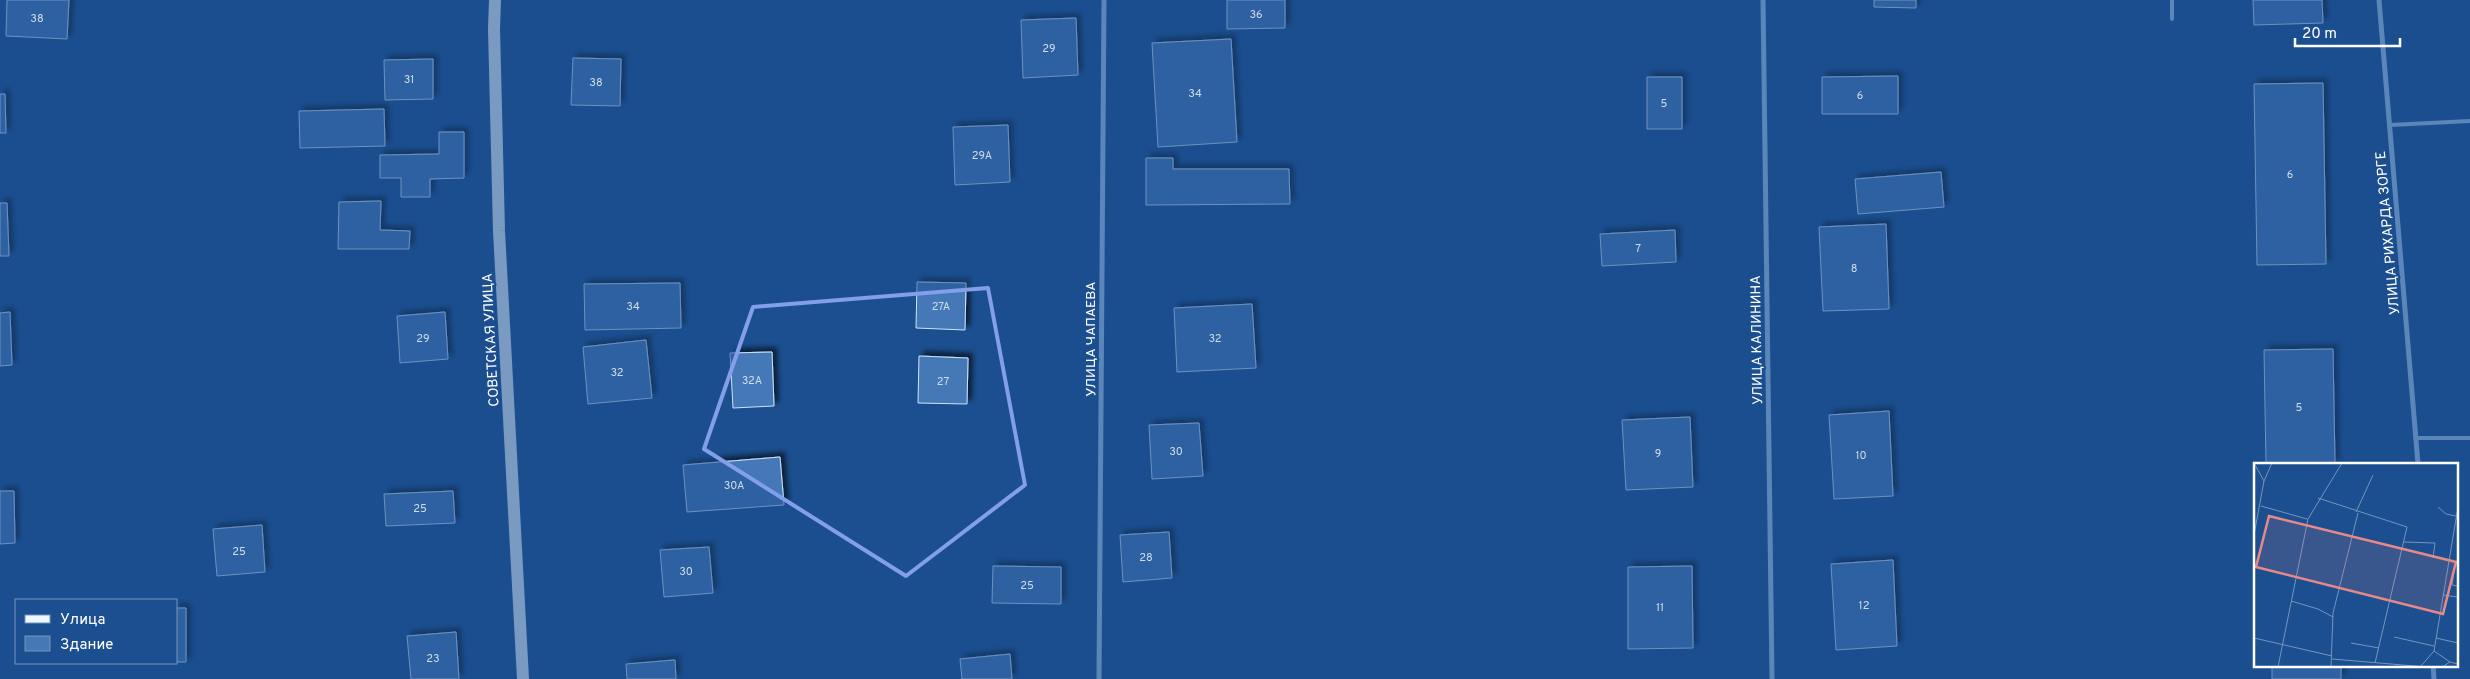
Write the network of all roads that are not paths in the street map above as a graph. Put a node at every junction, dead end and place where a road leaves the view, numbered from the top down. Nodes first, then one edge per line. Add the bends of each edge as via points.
1 (495, 0) edge
2 (1104, 0) edge
3 (1763, 0) edge
4 (2172, 0) edge
5 (2379, 0) edge
6 (2172, 19) dead end
7 (2470, 121) edge
8 (2390, 125) junction
9 (2416, 438) junction
10 (2470, 438) edge
11 (2418, 463) edge
12 (2433, 666) edge
13 (523, 679) edge
14 (1099, 679) edge
15 (1772, 679) edge
16 (2434, 679) edge

1 - 13 main road, СОВЕТСКАЯ УЛИЦА via 499,231
2 - 14 street, УЛИЦА ЧАПАЕВА
3 - 15 street, УЛИЦА КАЛИНИНА
4 - 6 lane
5 - 8 street, УЛИЦА РИХАРДА ЗОРГЕ
7 - 8 lane
8 - 9 street, УЛИЦА РИХАРДА ЗОРГЕ
9 - 10 lane
9 - 11 street, УЛИЦА РИХАРДА ЗОРГЕ
12 - 16 street

